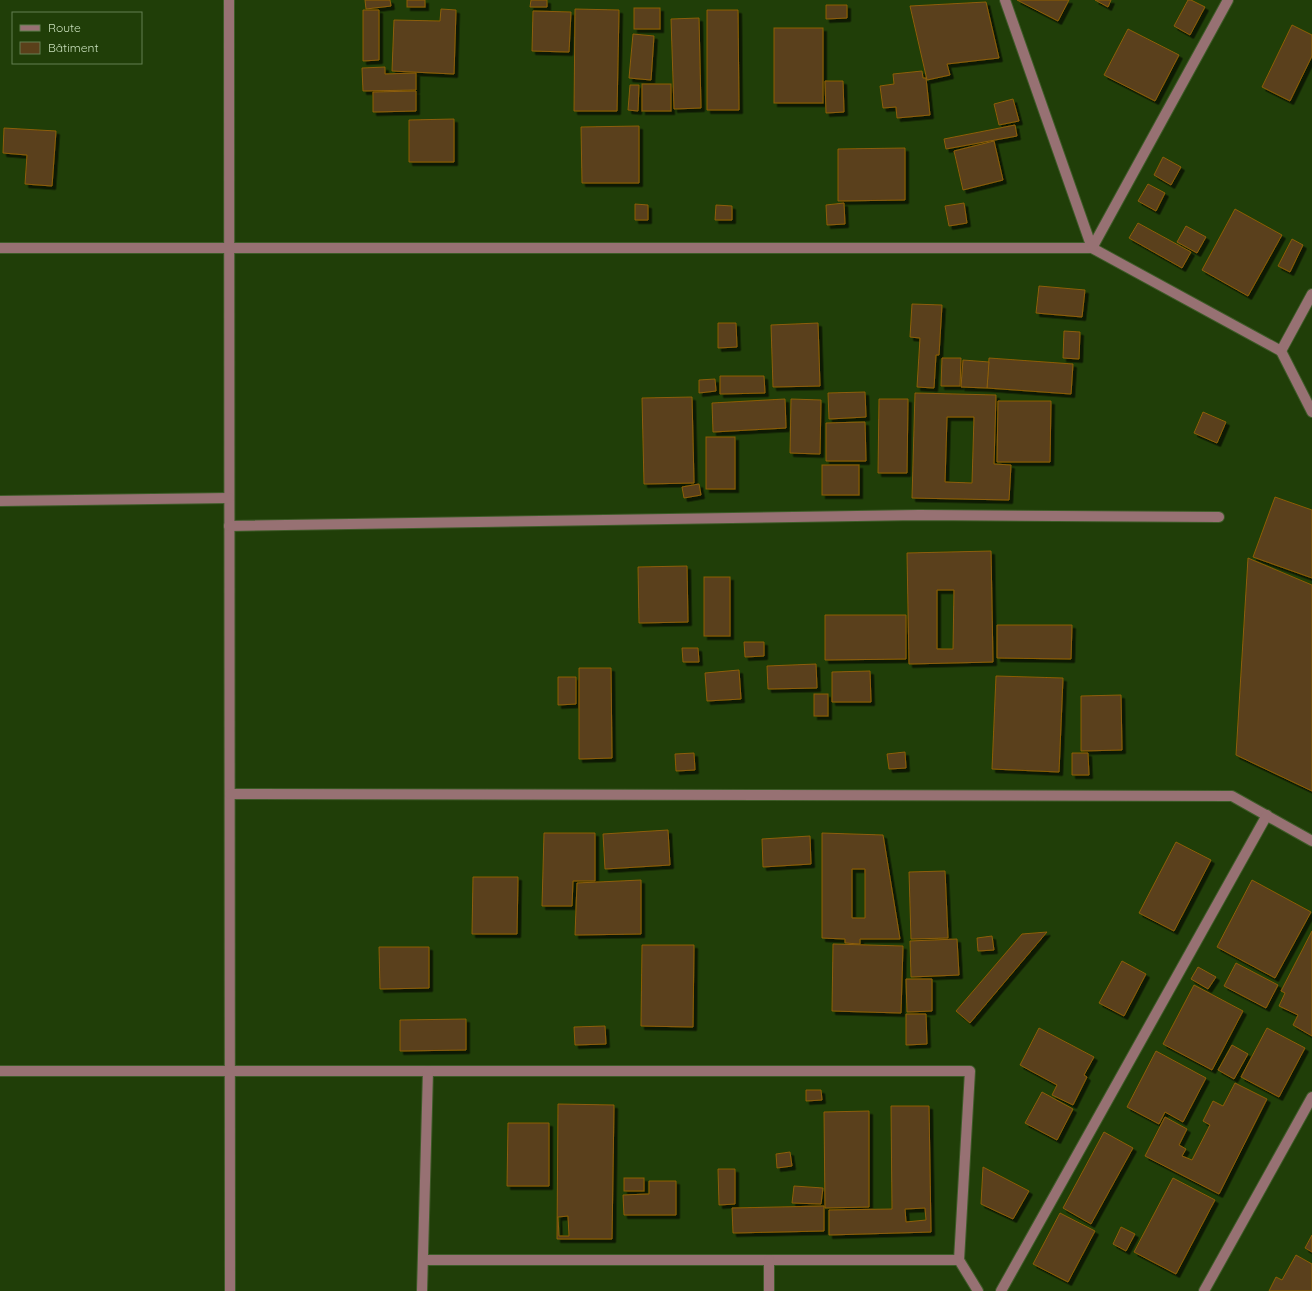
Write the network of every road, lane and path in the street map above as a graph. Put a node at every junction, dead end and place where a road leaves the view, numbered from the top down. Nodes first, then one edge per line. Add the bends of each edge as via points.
1 (229, 0) edge
2 (1005, 0) edge
3 (1228, 0) edge
4 (0, 248) edge
5 (229, 248) junction
6 (1092, 248) junction
7 (1312, 294) edge
8 (1281, 351) junction
9 (1312, 412) edge
10 (229, 498) junction
11 (0, 501) edge
12 (1219, 517) dead end
13 (229, 526) junction
14 (230, 794) junction
15 (1266, 815) junction
16 (1312, 841) edge
17 (0, 1071) edge
18 (230, 1071) junction
19 (428, 1071) junction
20 (1312, 1097) edge
21 (423, 1260) junction
22 (769, 1260) junction
23 (959, 1260) junction
24 (230, 1291) edge
25 (422, 1291) edge
26 (769, 1291) edge
27 (978, 1291) edge
28 (1001, 1291) edge
29 (1204, 1291) edge

1 - 5 street
2 - 6 street
3 - 6 street
4 - 5 street
5 - 6 street
5 - 10 street
6 - 8 street
7 - 8 street
8 - 9 street
10 - 11 street
10 - 13 street
12 - 13 street via 919,515
13 - 14 street
14 - 15 street via 1232,796
14 - 18 street
15 - 16 street
15 - 28 street
17 - 18 street
18 - 19 street
18 - 24 street
19 - 21 street
19 - 23 street via 970,1071
20 - 29 street
21 - 22 street
21 - 25 street
22 - 23 street
22 - 26 street
23 - 27 street

